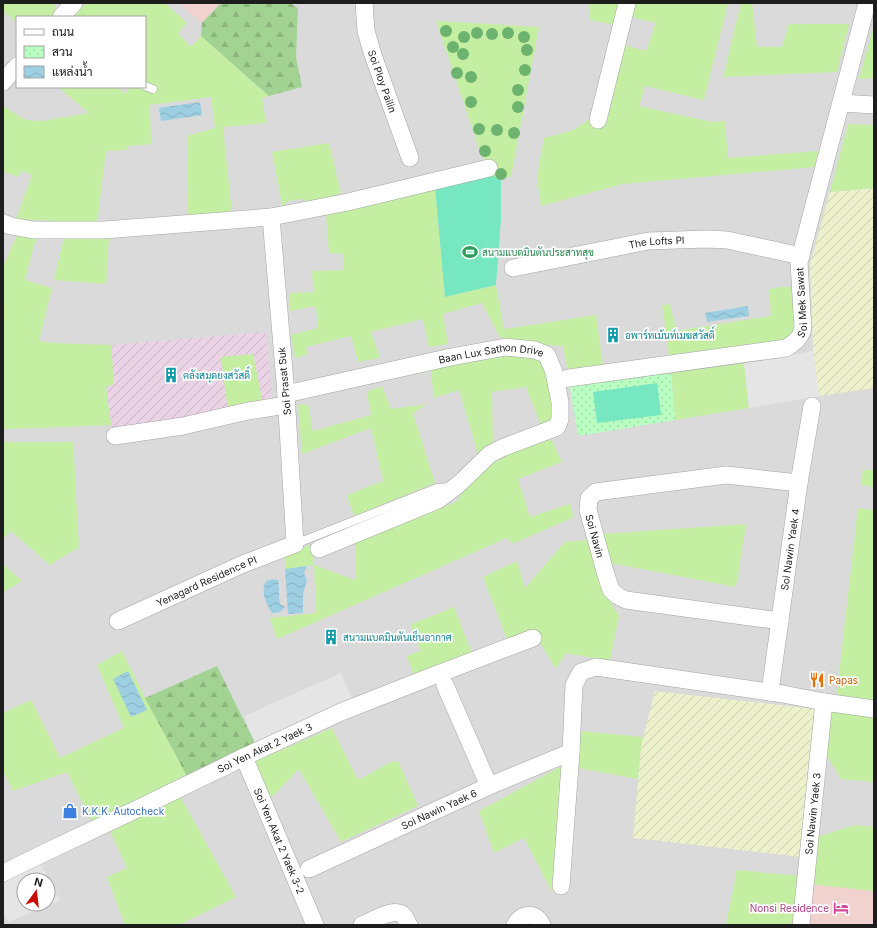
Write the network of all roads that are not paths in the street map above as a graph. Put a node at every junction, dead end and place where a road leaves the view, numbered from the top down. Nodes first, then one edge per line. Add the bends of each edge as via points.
1 (74, 3) edge
2 (364, 3) edge
3 (627, 3) edge
4 (867, 3) edge
5 (62, 16) edge
6 (16, 67) edge
7 (3, 82) edge
8 (841, 103) junction
9 (874, 105) edge
10 (598, 120) dead end
11 (410, 158) dead end
12 (489, 168) dead end
13 (271, 217) junction
14 (3, 223) edge
15 (801, 256) junction
16 (513, 268) dead end
17 (556, 381) junction
18 (286, 399) junction
19 (812, 406) dead end
20 (115, 436) dead end
21 (799, 484) junction
22 (456, 486) junction
23 (295, 544) junction
24 (320, 549) dead end
25 (118, 621) dead end
26 (780, 621) junction
27 (533, 638) dead end
28 (445, 685) dead end
29 (770, 692) junction
30 (824, 702) junction
31 (874, 709) edge
32 (571, 752) junction
33 (244, 757) junction
34 (489, 786) junction
35 (309, 869) dead end
36 (3, 873) edge
37 (561, 886) dead end
38 (315, 925) edge
39 (362, 925) edge
40 (409, 925) edge
41 (511, 925) edge
42 (515, 925) edge
43 (542, 925) edge
44 (801, 925) edge

1 - 5 street
2 - 11 street, Soi Ploy Pailin via 366,31 373,55
3 - 10 street
4 - 8 street, Soi Mek Sawat
6 - 7 street
8 - 9 street
8 - 15 street, Soi Mek Sawat
12 - 13 street via 348,202
13 - 14 street via 104,230 33,230
13 - 18 street, Soi Prasat Suk
15 - 16 street, The Lofts Pl via 727,240 648,241
15 - 17 street, Soi Mek Sawat via 799,267 802,332 798,339 786,348
17 - 18 street, Baan Lux Sathon Drive via 546,355 535,350 506,347 451,357
17 - 22 street, Baan Lux Sathon Drive via 560,402 560,419 557,427 490,454
18 - 20 street via 183,426
18 - 23 street, Soi Prasat Suk
19 - 21 street, Soi Nawin Yaek 4
21 - 26 street, Soi Nawin Yaek 4
21 - 26 street, Soi Navin via 726,475 596,492 589,498 588,510 606,575 611,590 618,596 626,600
22 - 23 lane via 437,488
22 - 24 street, Baan Lux Sathon Drive via 438,500
23 - 25 street, Yenagard Residence Pl via 243,564
26 - 29 street, Soi Nawin Yaek 4
27 - 33 street, Soi Yen Akat 2 Yaek 3 via 341,712
28 - 34 street
29 - 30 street
29 - 32 street via 596,667 581,672 574,685
30 - 31 street
30 - 44 street, Soi Nawin Yaek 3
32 - 34 street, Soi Nawin Yaek 6
32 - 37 street
33 - 36 street, Soi Yen Akat 2 Yaek 3
33 - 38 street, Soi Yen Akat 2 Yaek 3-2
34 - 35 street, Soi Nawin Yaek 6
39 - 40 street via 390,913 397,913 403,915
41 - 42 street
42 - 43 street via 520,918 529,915 538,919

